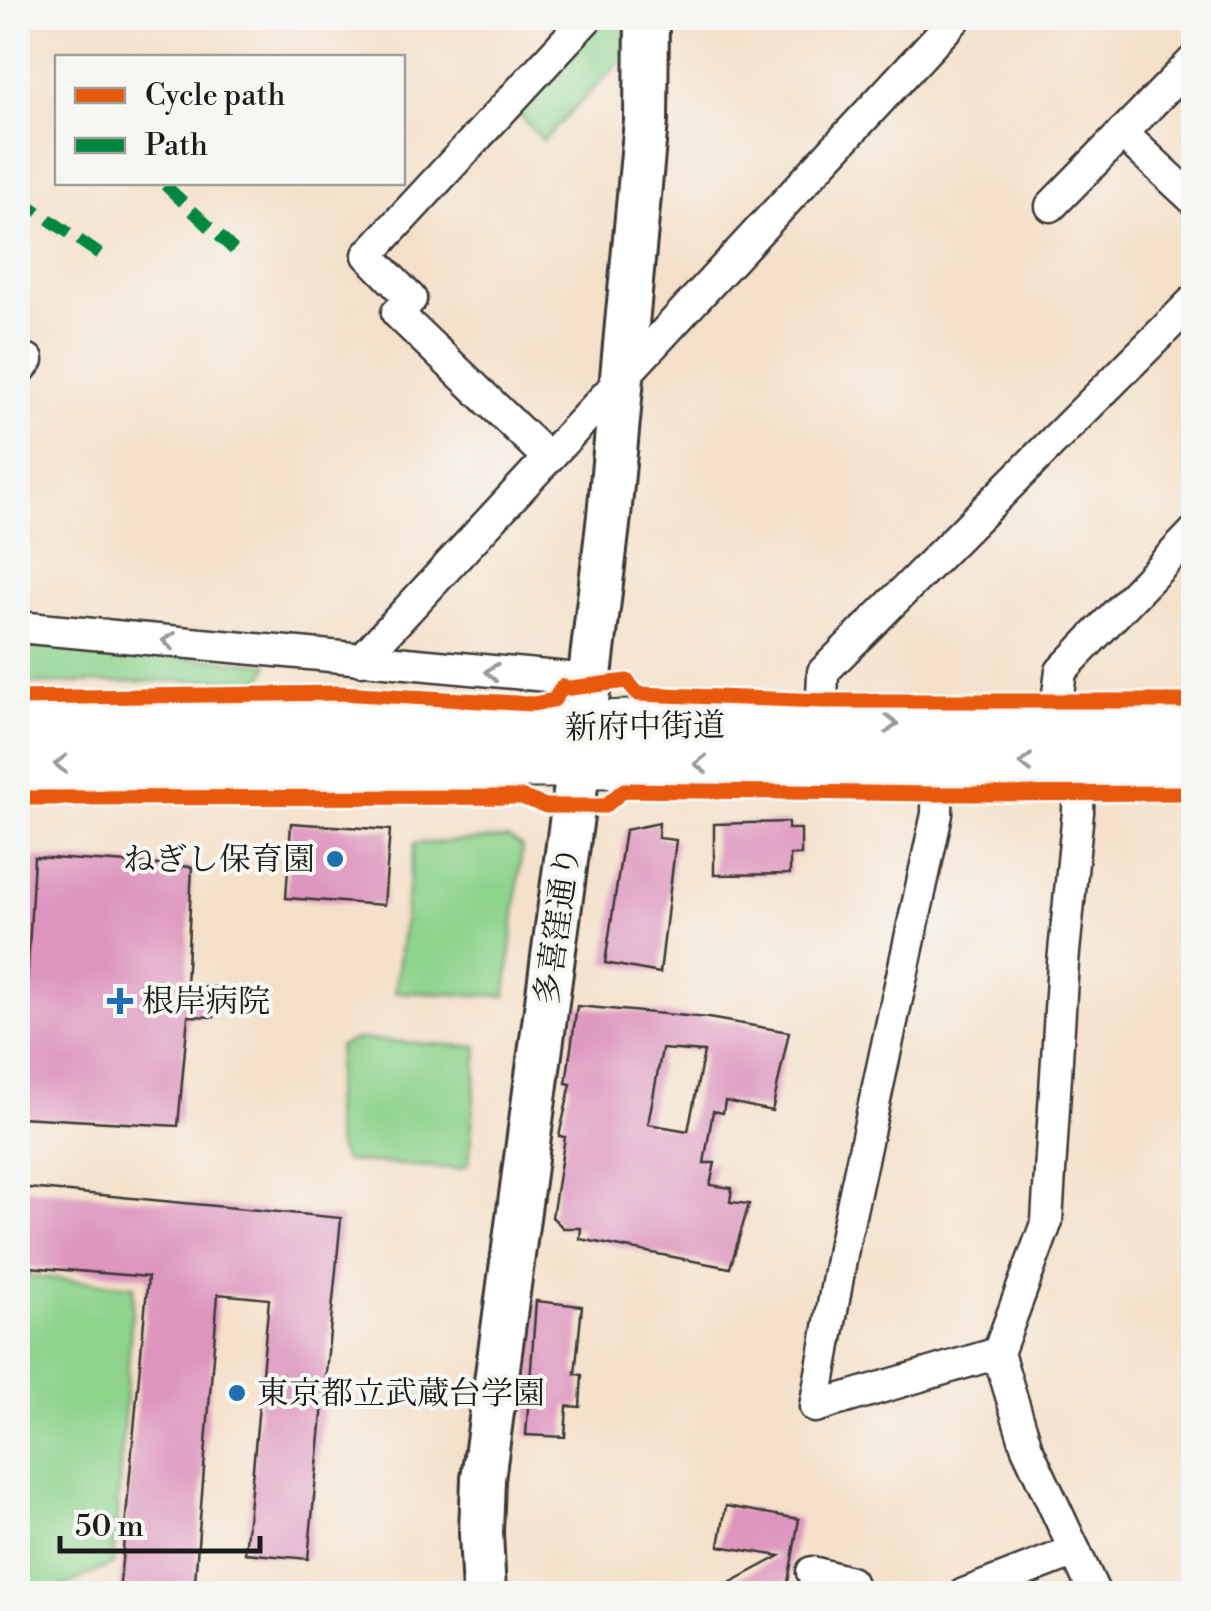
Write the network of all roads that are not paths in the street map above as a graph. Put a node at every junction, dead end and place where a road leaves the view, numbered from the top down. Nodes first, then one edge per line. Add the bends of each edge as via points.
1 (587, 18) edge
2 (647, 18) edge
3 (956, 18) edge
4 (1194, 60) edge
5 (1122, 133) junction
6 (1192, 195) edge
7 (1051, 206) dead end
8 (1194, 300) edge
9 (622, 379) junction
10 (547, 457) junction
11 (1194, 532) edge
12 (18, 627) edge
13 (361, 660) junction
14 (590, 680) junction
15 (821, 724) junction
16 (1194, 724) edge
17 (18, 730) edge
18 (1066, 744) junction
19 (581, 746) junction
20 (938, 763) junction
21 (1194, 763) edge
22 (18, 764) edge
23 (998, 1353) junction
24 (1075, 1552) junction
25 (812, 1572) dead end
26 (484, 1594) edge
27 (855, 1594) edge
28 (964, 1594) edge
29 (1095, 1594) edge

1 - 10 street via 368,255 411,299 397,313
2 - 9 main road, 多喜窪通り via 646,121
3 - 9 street
4 - 5 street
5 - 6 street
5 - 7 street
8 - 15 street via 823,672
9 - 10 street
9 - 14 main road, 多喜窪通り
10 - 13 street
11 - 18 street via 1061,671
13 -> 12 street
14 -> 13 street
14 - 19 main road, 多喜窪通り
15 -> 18 main road, 新府中街道
15 - 19 main road, 新府中街道
16 - 18 main road, 新府中街道
17 - 19 main road, 新府中街道 via 98,730 230,746 565,752
18 -> 20 main road, 新府中街道
18 - 21 main road, 新府中街道
18 - 23 street via 1078,812 1047,1220
20 -> 19 main road, 新府中街道
19 -> 22 main road, 新府中街道
19 - 26 main road, 多喜窪通り via 483,1479
20 - 23 street via 937,814 815,1408
23 - 24 street via 1026,1448
24 - 28 street
24 - 29 street
25 - 27 street via 850,1582

